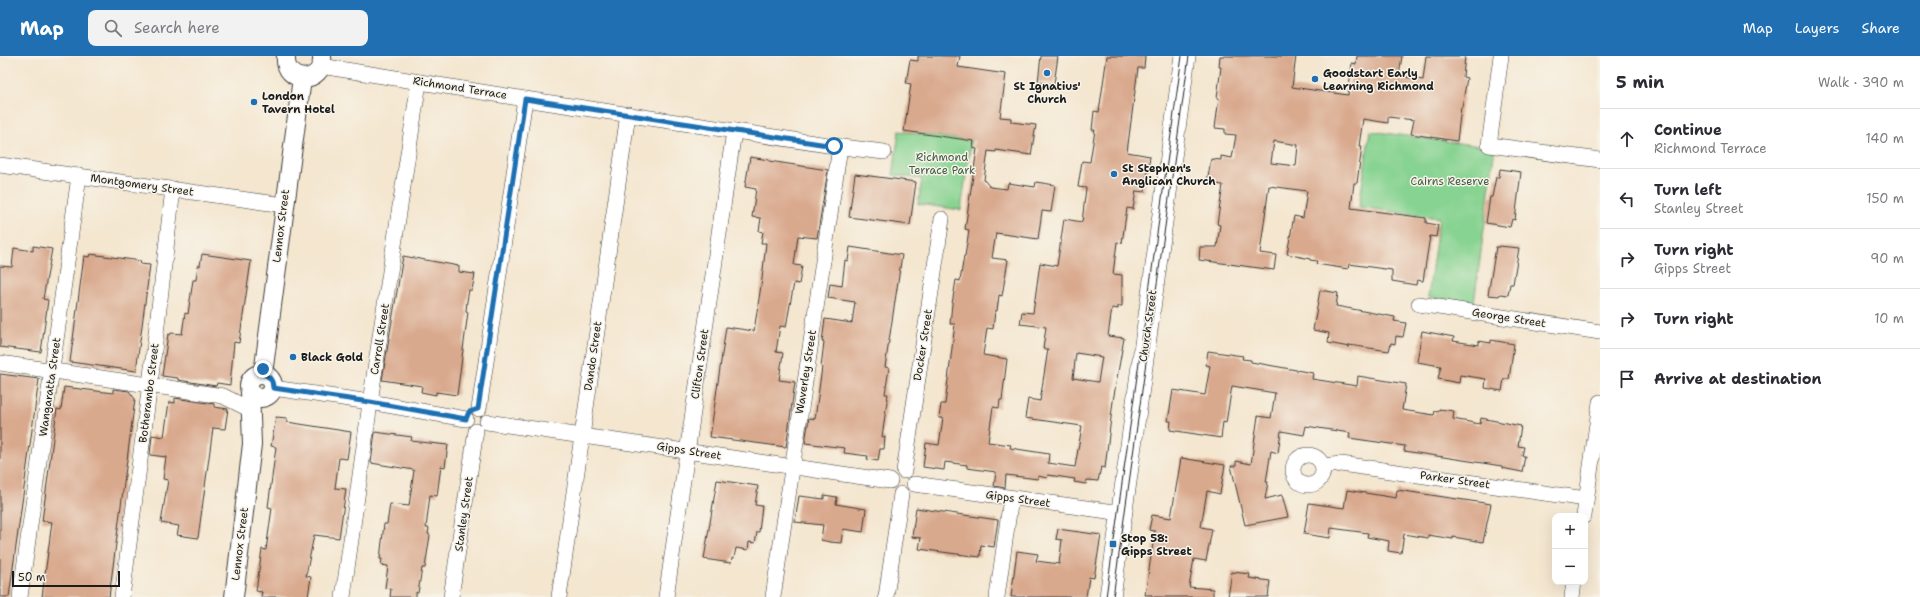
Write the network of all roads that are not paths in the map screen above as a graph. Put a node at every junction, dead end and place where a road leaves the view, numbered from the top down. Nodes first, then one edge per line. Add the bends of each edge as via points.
1 (283, 56) edge
2 (1185, 56) edge
3 (1501, 56) edge
4 (321, 61) edge
5 (302, 78) junction
6 (419, 82) junction
7 (525, 99) junction
8 (628, 114) junction
9 (734, 131) junction
10 (840, 147) junction
11 (884, 152) dead end
12 (1600, 160) edge
13 (0, 165) edge
14 (79, 176) junction
15 (173, 190) junction
16 (284, 205) junction
17 (942, 219) dead end
18 (1419, 304) dead end
19 (1600, 332) edge
20 (0, 363) edge
21 (53, 370) junction
22 (150, 384) junction
23 (268, 386) junction
24 (249, 388) junction
25 (223, 396) junction
26 (370, 402) junction
27 (1600, 402) edge
28 (249, 409) junction
29 (478, 409) junction
30 (466, 419) junction
31 (482, 426) junction
32 (582, 435) junction
33 (252, 444) junction
34 (687, 450) junction
35 (792, 466) junction
36 (1323, 466) dead end
37 (904, 471) junction
38 (890, 481) junction
39 (914, 484) junction
40 (901, 494) junction
41 (1011, 498) junction
42 (1586, 499) junction
43 (1122, 513) junction
44 (1584, 513) edge
45 (1574, 585) edge
46 (20, 597) edge
47 (122, 597) edge
48 (234, 597) edge
49 (343, 597) edge
50 (451, 597) edge
51 (559, 597) edge
52 (666, 597) edge
53 (773, 597) edge
54 (886, 597) edge
55 (997, 597) edge
56 (1110, 597) edge
57 (1572, 597) edge

1 - 5 street via 291,73
2 - 43 main road, Church Street
3 - 12 street via 1488,145
4 - 5 street via 313,75
4 - 6 street, Richmond Terrace
5 - 16 street, Lennox Street
6 - 7 street, Richmond Terrace
6 - 26 street, Carroll Street
7 - 8 street, Richmond Terrace
7 - 29 street
8 - 9 street, Richmond Terrace
8 - 32 street, Dando Street
9 - 10 street, Richmond Terrace
9 - 34 street, Clifton Street
10 - 11 street, Richmond Terrace
10 - 35 street, Waverley Street
13 - 14 street, Montgomery Street
14 - 15 street, Montgomery Street
14 - 21 street, Wangaratta Street
15 - 16 street, Montgomery Street
15 - 22 street, Botherambo Street
16 - 23 street, Lennox Street
17 - 37 street, Docker Street
18 - 19 street, George Street
20 - 21 street
21 - 22 street
21 - 46 street, Wangaratta Street
22 - 25 street
22 - 47 street, Botherambo Street
23 - 24 street via 253,377
23 - 26 street
23 - 33 street, Lennox Street
24 - 25 street
24 - 28 street, Lennox Street
25 - 28 street
26 - 30 street
26 - 49 street, Carroll Street
27 - 42 street
28 - 33 street, Lennox Street
29 - 30 street via 469,412
29 - 31 street via 486,415
30 - 31 street via 469,428
31 - 32 street, Gipps Street
31 - 50 street, Stanley Street
32 - 34 street, Gipps Street
32 - 51 street, Dando Street
33 - 48 street, Lennox Street
34 - 35 street, Gipps Street
34 - 52 street, Clifton Street
35 - 38 street, Gipps Street
35 - 53 street, Waverley Street
36 - 42 street, Parker Street via 1341,464
37 - 38 street via 893,474
37 - 39 street via 910,474
38 - 40 street via 894,492
39 - 40 street via 908,493
39 - 41 street, Gipps Street
40 - 54 street
41 - 43 street, Gipps Street
41 - 55 street
42 - 44 street
43 - 56 main road, Church Street
45 - 57 street

